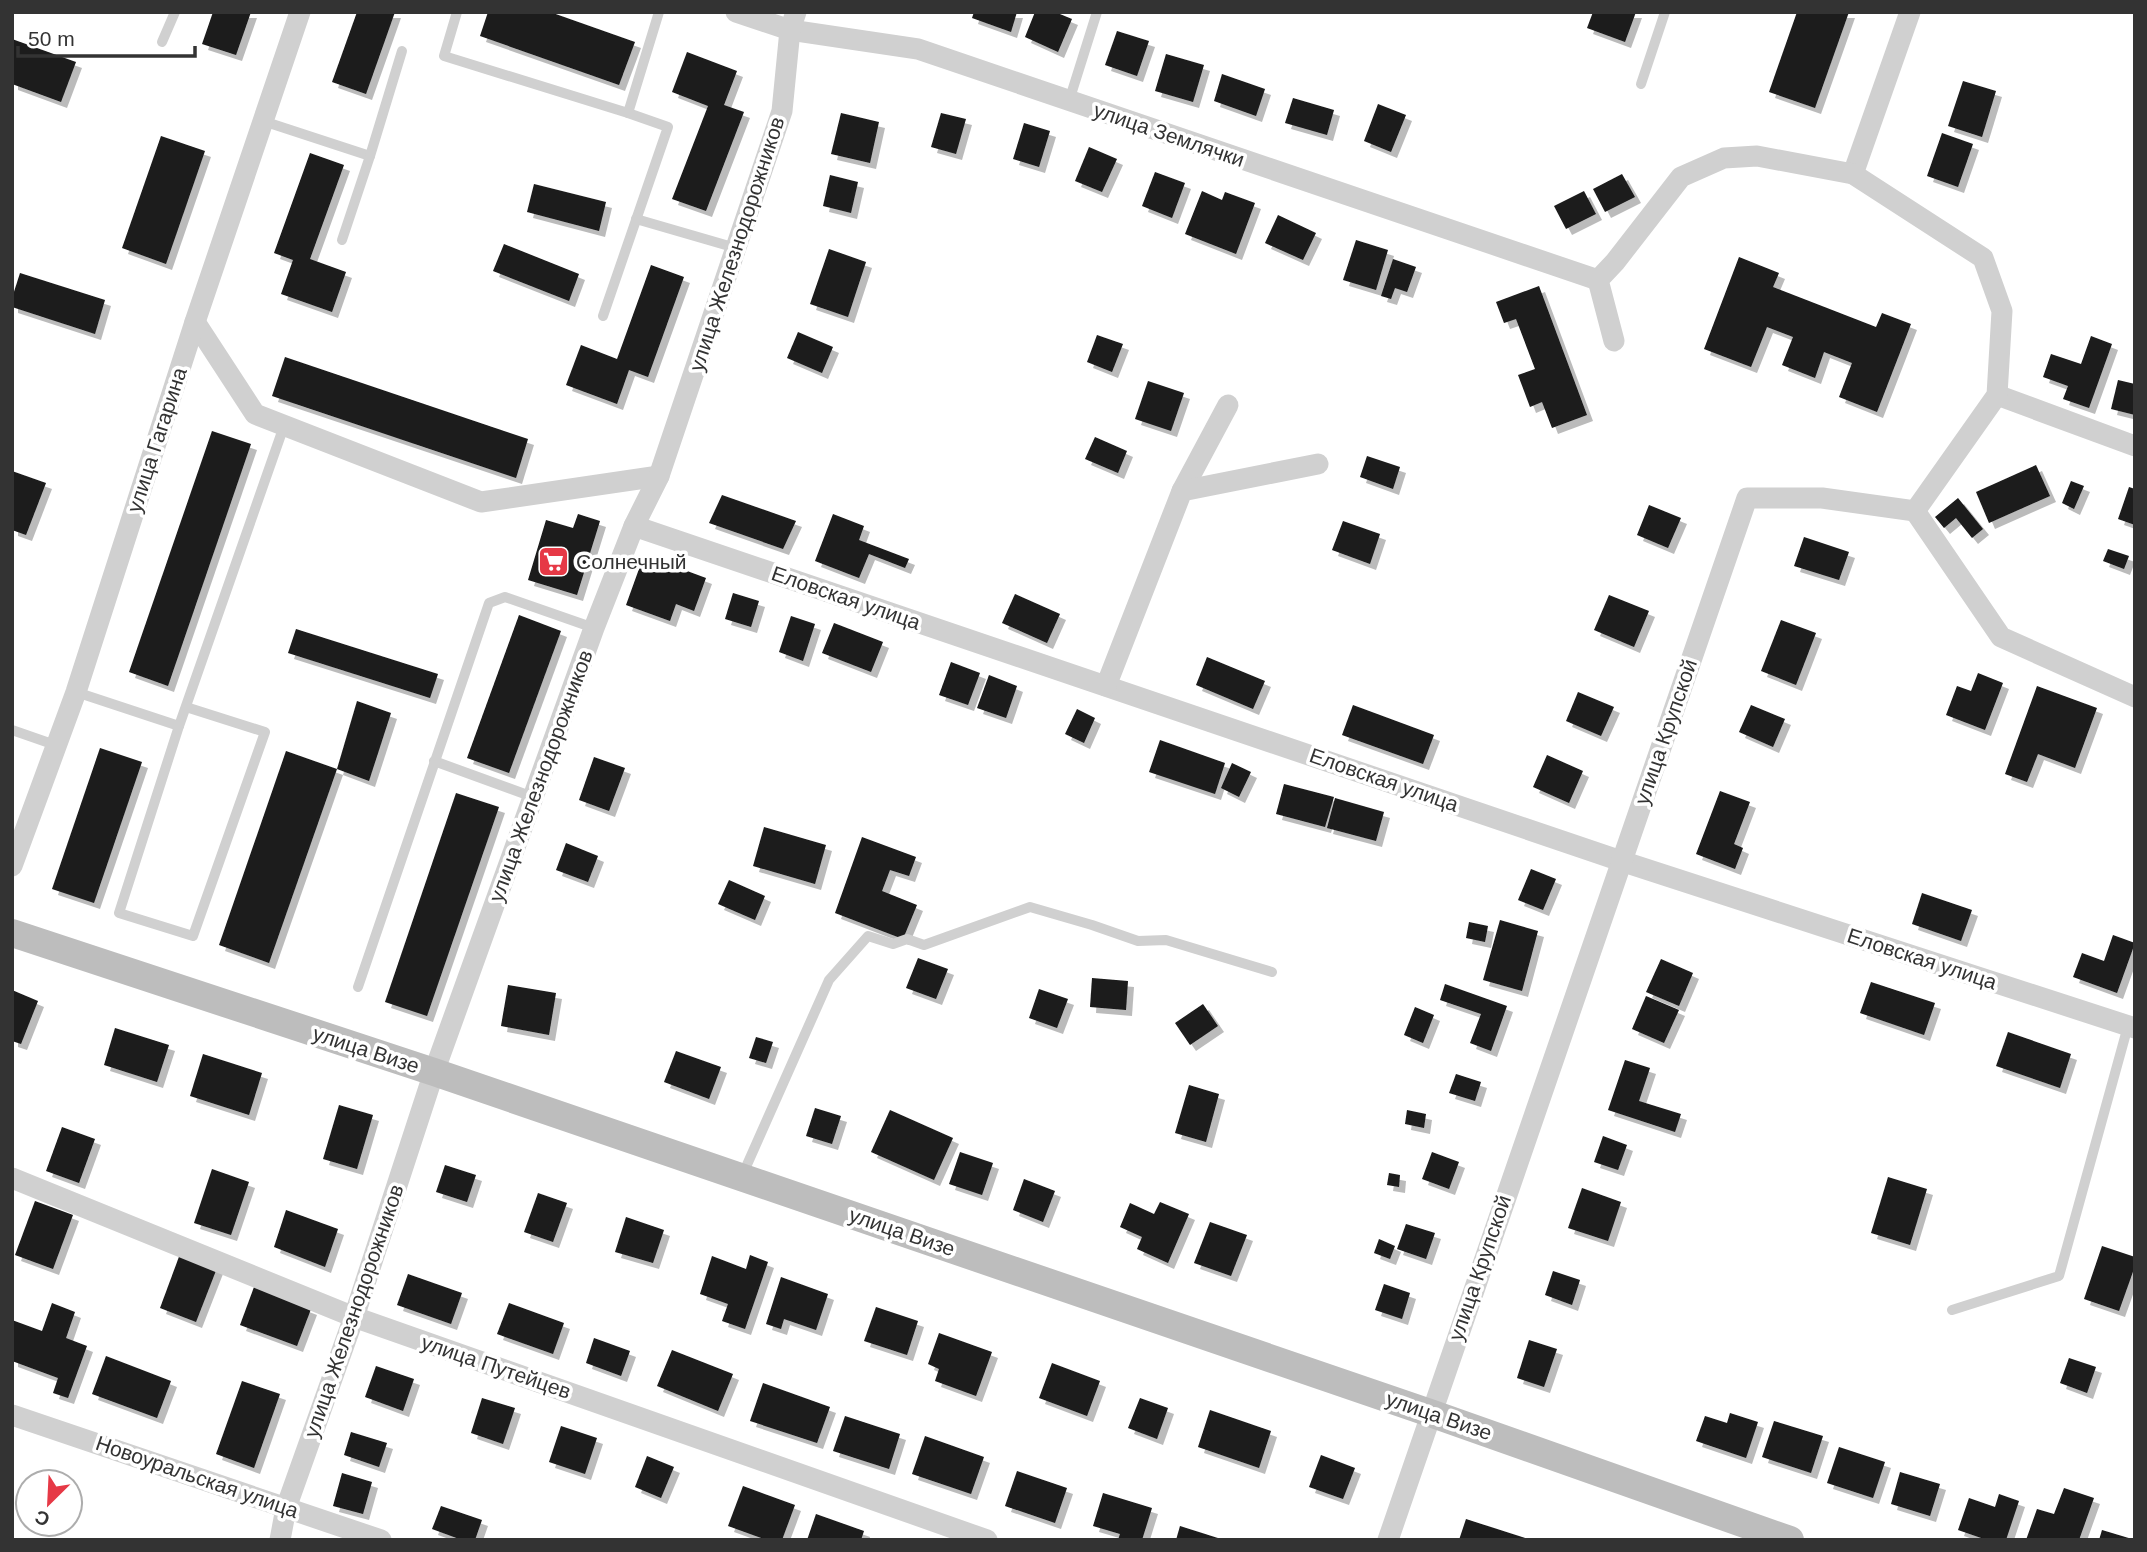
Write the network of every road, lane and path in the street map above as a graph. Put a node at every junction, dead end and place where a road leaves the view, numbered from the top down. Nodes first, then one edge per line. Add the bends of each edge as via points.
1 (175, 12) edge
2 (300, 12) edge
3 (457, 12) edge
4 (659, 12) edge
5 (736, 12) edge
6 (1097, 12) edge
7 (1665, 12) edge
8 (1910, 12) edge
9 (793, 21) edge
10 (162, 42) dead end
11 (402, 51) dead end
12 (1641, 84) dead end
13 (1069, 101) junction
14 (628, 113) junction
15 (263, 121) junction
16 (370, 156) junction
17 (1853, 174) junction
18 (636, 219) junction
19 (342, 240) dead end
20 (736, 248) junction
21 (1598, 280) junction
22 (603, 316) dead end
23 (195, 322) junction
24 (1614, 341) dead end
25 (1997, 395) junction
26 (1228, 405) dead end
27 (284, 426) junction
28 (2135, 446) edge
29 (1318, 464) dead end
30 (659, 476) junction
31 (1182, 492) junction
32 (1914, 511) junction
33 (634, 526) junction
34 (594, 628) junction
35 (1106, 686) junction
36 (76, 692) junction
37 (2135, 696) edge
38 (186, 707) junction
39 (179, 726) junction
40 (12, 730) edge
41 (58, 746) junction
42 (434, 761) junction
43 (533, 797) junction
44 (1621, 861) junction
45 (12, 866) edge
46 (12, 933) edge
47 (1272, 972) dead end
48 (358, 987) dead end
49 (2131, 1027) edge
50 (434, 1072) junction
51 (12, 1178) edge
52 (741, 1178) junction
53 (1952, 1310) dead end
54 (354, 1317) junction
55 (1430, 1413) junction
56 (12, 1415) edge
57 (286, 1508) junction
58 (280, 1540) edge
59 (381, 1540) edge
60 (987, 1540) edge
61 (1388, 1540) edge
62 (1790, 1540) edge

1 - 10 lane
2 - 15 street, улица Гагарина
3 - 14 lane via 444,56
4 - 14 lane
5 - 9 street, улица Землячки
6 - 13 lane
7 - 12 lane
8 - 17 street
9 - 13 street, улица Землячки via 918,49
9 - 20 street, улица Железнодорожников via 782,111
11 - 16 lane
13 - 21 street, улица Землячки
14 - 18 lane via 668,127
15 - 16 lane
15 - 23 street, улица Гагарина
16 - 19 lane
17 - 21 street via 1757,156 1724,158 1681,177
17 - 25 street via 1983,258 2003,312
18 - 20 lane
18 - 22 lane
20 - 30 street, улица Железнодорожников
21 - 24 street
23 - 27 street via 255,415
23 - 36 street, улица Гагарина
25 - 28 street
25 - 32 street
26 - 31 street
27 - 30 street via 481,502
27 - 38 lane
29 - 31 street
30 - 33 street, улица Железнодорожников
31 - 35 street
32 - 37 street via 2001,637
32 - 44 street, улица Крупской via 1822,498 1746,498
33 - 34 street, улица Железнодорожников
33 - 35 street, Еловская улица
34 - 42 lane via 505,597 489,603
34 - 43 street, улица Железнодорожников
35 - 44 street, Еловская улица
36 - 39 lane
36 - 41 street, улица Гагарина
38 - 39 lane
38 - 39 lane via 265,733 193,936 119,913
40 - 41 lane
41 - 45 street, улица Гагарина
42 - 43 lane
42 - 48 lane
43 - 50 street, улица Железнодорожников
44 - 49 street, Еловская улица
44 - 55 street, улица Крупской
46 - 50 street, улица Визе
47 - 52 lane via 1166,940 1138,941 1030,907 924,945 907,939 893,944 868,936 829,980
49 - 53 lane via 2059,1276
50 - 52 street, улица Визе
50 - 54 street, улица Железнодорожников
51 - 54 street, улица Путейцев
52 - 55 street, улица Визе
54 - 57 street, улица Железнодорожников
54 - 60 street, улица Путейцев
55 - 61 street, улица Крупской
55 - 62 street, улица Визе
56 - 57 street, Новоуральская улица
57 - 58 street, улица Железнодорожников
57 - 59 street, Новоуральская улица

